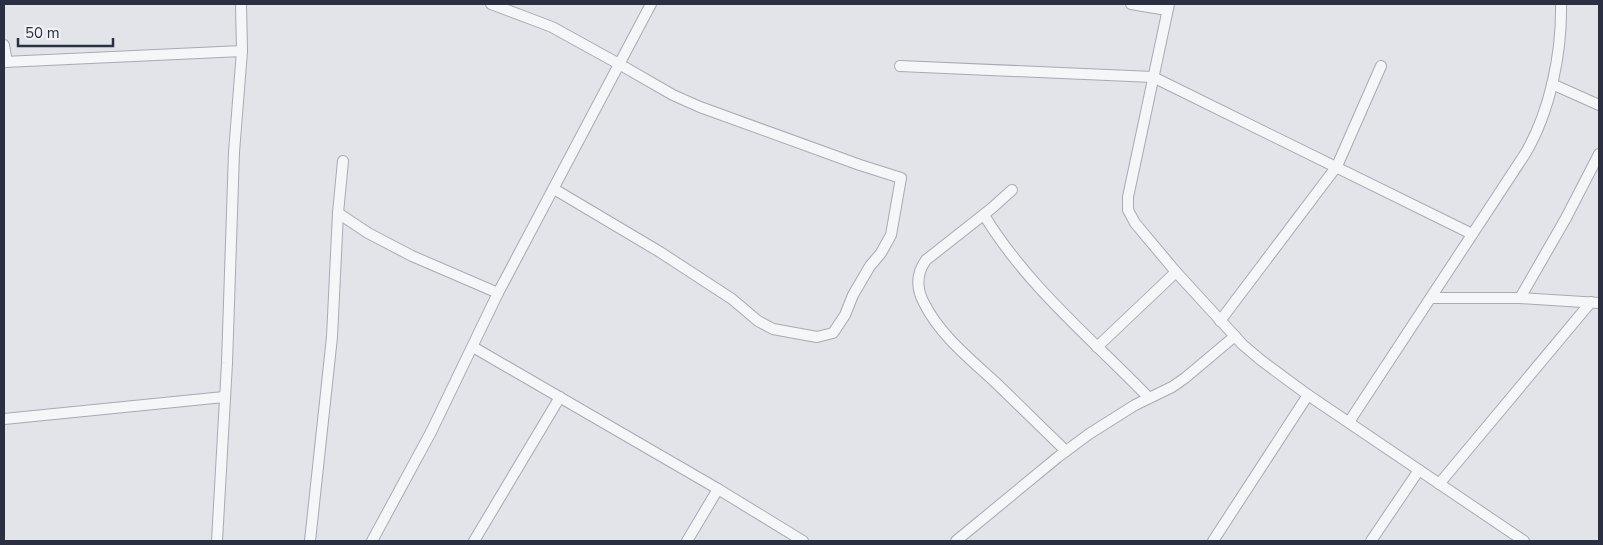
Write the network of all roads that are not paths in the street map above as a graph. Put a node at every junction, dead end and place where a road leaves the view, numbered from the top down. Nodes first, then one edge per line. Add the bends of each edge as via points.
1 (241, 4) edge
2 (491, 4) edge
3 (651, 4) edge
4 (1131, 4) edge
5 (1561, 4) edge
6 (1168, 7) edge
7 (4, 45) edge
8 (242, 51) junction
9 (6, 62) edge
10 (619, 64) junction
11 (900, 66) dead end
12 (1381, 66) dead end
13 (1153, 77) junction
14 (1552, 84) junction
15 (1599, 105) edge
16 (1599, 154) edge
17 (343, 162) dead end
18 (1337, 166) junction
19 (554, 189) junction
20 (1012, 190) dead end
21 (338, 212) junction
22 (984, 215) junction
23 (1472, 234) junction
24 (1176, 272) junction
25 (498, 293) junction
26 (1431, 298) junction
27 (1520, 298) junction
28 (1595, 302) edge
29 (1220, 321) junction
30 (1235, 336) junction
31 (473, 347) junction
32 (1097, 347) junction
33 (1308, 395) junction
34 (224, 397) junction
35 (560, 397) junction
36 (1149, 398) junction
37 (4, 419) edge
38 (1349, 422) junction
39 (1066, 451) junction
40 (1419, 470) junction
41 (1439, 484) junction
42 (718, 490) junction
43 (217, 541) edge
44 (310, 541) edge
45 (372, 541) edge
46 (474, 541) edge
47 (687, 541) edge
48 (803, 541) edge
49 (956, 541) edge
50 (1213, 541) edge
51 (1371, 541) edge
52 (1524, 541) edge

1 - 8 street
2 - 10 street via 552,27
3 - 10 street
4 - 6 street
5 - 14 street via 1559,45
6 - 13 street
7 - 9 street
8 - 9 street
8 - 34 street via 234,152
10 - 19 street
10 - 19 street via 700,108 901,178 891,234 881,254 870,266 852,296 845,316 833,332 817,337 774,329 660,252
11 - 13 street
12 - 18 street
13 - 18 street
13 - 24 street via 1128,210
14 - 15 street
14 - 23 street via 1532,142
16 - 27 street
17 - 21 street
18 - 23 street
18 - 29 street
19 - 25 street
20 - 22 street
21 - 25 street via 368,233 412,256
21 - 44 street via 332,337
22 - 32 street via 1031,279
22 - 39 street via 926,260 918,278 921,296 942,331
23 - 26 street
24 - 29 street
24 - 32 street
25 - 31 street
26 - 27 street
26 - 38 street
27 - 28 street
28 - 41 street
29 - 30 street
30 - 33 street
30 - 36 street via 1185,378
31 - 35 street
31 - 45 street
32 - 36 street
33 - 38 street
33 - 50 street
34 - 37 street
34 - 43 street
35 - 42 street
35 - 46 street
36 - 39 street via 1112,418
38 - 40 street
39 - 49 street
40 - 41 street
40 - 51 street
41 - 52 street
42 - 47 street
42 - 48 street

